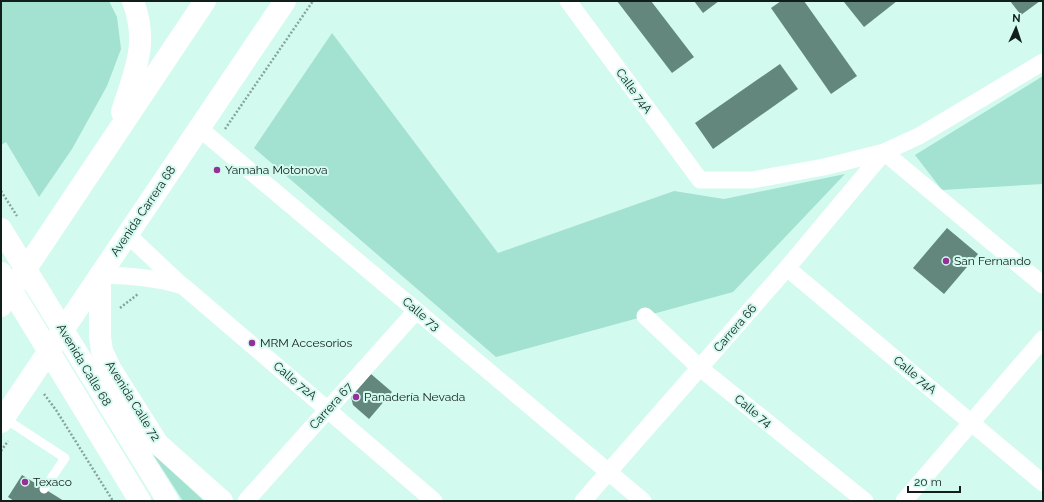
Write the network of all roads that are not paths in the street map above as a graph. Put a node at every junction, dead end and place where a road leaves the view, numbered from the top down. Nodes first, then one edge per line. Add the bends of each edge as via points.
1 (133, 1) edge
2 (205, 1) edge
3 (286, 1) edge
4 (568, 1) edge
5 (1043, 62) edge
6 (199, 128) junction
7 (116, 134) junction
8 (884, 152) junction
9 (700, 180) joint
10 (1, 229) edge
11 (128, 235) junction
12 (787, 268) junction
13 (1, 273) edge
14 (100, 275) junction
15 (1043, 285) edge
16 (183, 286) junction
17 (1, 306) edge
18 (416, 311) junction
19 (645, 316) dead end
20 (1043, 339) edge
21 (700, 368) junction
22 (328, 409) junction
23 (7, 422) edge
24 (971, 423) junction
25 (608, 472) junction
26 (1043, 483) edge
27 (44, 489) dead end
28 (140, 501) edge
29 (168, 501) edge
30 (222, 501) edge
31 (246, 501) edge
32 (434, 501) edge
33 (583, 501) edge
34 (643, 501) edge
35 (865, 501) edge
36 (904, 501) edge

1 - 7 main road via 140,24 140,49
2 - 7 main road
3 - 6 main road, Avenida Carrera 68
4 - 9 street, Calle 74A
5 - 8 street, Carrera 66 via 919,136
6 - 11 main road, Avenida Carrera 68
6 - 18 street, Calle 73
7 - 17 main road
8 - 9 street, Carrera 66 via 824,167 752,180
8 - 12 street, Carrera 66
8 - 15 street
10 - 29 main road, Avenida Calle 68
11 - 14 main road, Avenida Carrera 68
11 - 16 street
12 - 21 street, Carrera 66
12 - 24 street, Calle 74A
13 - 28 main road, Avenida Calle 68
14 - 16 street, Calle 72A via 141,276
14 - 23 main road, Avenida Carrera 68 via 34,372
14 - 30 main road, Avenida Calle 72 via 100,337 102,351 110,368 158,444
16 - 22 street, Calle 72A
18 - 22 street, Carrera 67
18 - 25 street, Calle 73
19 - 21 street, Calle 74
20 - 24 street
21 - 25 street, Carrera 66
21 - 35 street, Calle 74
22 - 31 street, Carrera 67
22 - 32 street, Calle 72A
23 - 27 lane via 65,458
24 - 26 street, Calle 74A
24 - 36 street
25 - 33 street, Carrera 66
25 - 34 street, Calle 73

